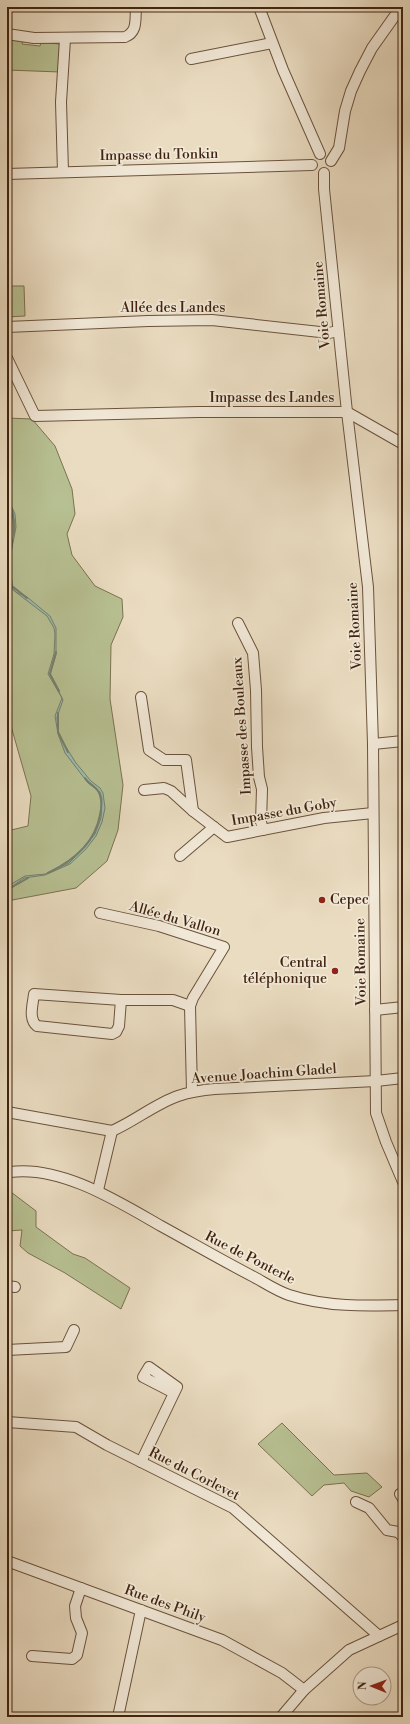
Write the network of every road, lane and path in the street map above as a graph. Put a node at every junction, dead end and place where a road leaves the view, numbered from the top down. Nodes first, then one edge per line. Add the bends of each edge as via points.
1 (136, 7) edge
2 (259, 7) edge
3 (401, 7) edge
4 (7, 34) edge
5 (65, 39) junction
6 (272, 43) junction
7 (191, 59) dead end
8 (320, 154) junction
9 (331, 161) junction
10 (312, 165) junction
11 (63, 172) junction
12 (324, 172) junction
13 (7, 174) edge
14 (7, 327) edge
15 (338, 332) junction
16 (7, 358) edge
17 (347, 412) junction
18 (403, 444) edge
19 (238, 623) dead end
20 (141, 697) dead end
21 (403, 741) edge
22 (373, 744) junction
23 (144, 790) dead end
24 (193, 811) junction
25 (373, 813) junction
26 (214, 827) junction
27 (263, 830) junction
28 (180, 856) dead end
29 (100, 914) dead end
30 (121, 1000) junction
31 (190, 1006) junction
32 (403, 1007) edge
33 (375, 1010) junction
34 (403, 1078) edge
35 (376, 1081) junction
36 (192, 1092) junction
37 (7, 1112) edge
38 (112, 1130) junction
39 (10, 1172) dead end
40 (403, 1182) edge
41 (98, 1190) junction
42 (403, 1305) edge
43 (74, 1330) dead end
44 (7, 1350) edge
45 (174, 1393) dead end
46 (7, 1422) edge
47 (141, 1462) junction
48 (356, 1502) dead end
49 (403, 1537) edge
50 (7, 1561) edge
51 (82, 1588) junction
52 (141, 1610) junction
53 (403, 1625) edge
54 (379, 1636) junction
55 (32, 1656) dead end
56 (304, 1690) junction
57 (118, 1717) edge
58 (281, 1717) edge

1 - 5 street via 135,29 131,35
2 - 6 street
3 - 9 street via 372,48 360,71 345,111 339,148
4 - 5 street
5 - 11 street via 61,102
6 - 7 street
6 - 8 street
8 - 9 street via 327,155
8 - 10 street via 313,159
9 - 12 street via 329,169
10 - 11 street, Impasse du Tonkin
10 - 12 street via 318,172
11 - 13 street, Impasse du Tonkin
12 - 15 street, Voie Romaine
14 - 15 street, Allée des Landes via 212,320
15 - 17 street, Voie Romaine
16 - 17 street, Impasse des Landes via 35,416
17 - 18 street
17 - 22 street, Voie Romaine via 368,587
19 - 27 street, Impasse des Bouleaux via 253,652
20 - 24 street via 149,750 164,760 186,760
21 - 22 street
22 - 25 street, Voie Romaine
23 - 24 street, Impasse du Goby via 171,790
24 - 26 street, Impasse du Goby
25 - 27 street, Impasse du Goby via 324,818
25 - 33 street, Voie Romaine
26 - 27 street, Impasse du Goby via 227,837
26 - 28 street
29 - 31 street, Allée du Vallon via 159,926 224,947
30 - 30 street via 34,994 31,1018 36,1026 112,1034 119,1026
30 - 31 street via 173,1000
31 - 36 street, Allée du Vallon
32 - 33 street
33 - 35 street, Voie Romaine
34 - 35 street, Avenue Joachim Gladel
35 - 36 street, Avenue Joachim Gladel
35 - 40 street, Voie Romaine via 376,1113
36 - 38 street, Avenue Joachim Gladel via 167,1101
37 - 38 street
38 - 41 street
39 - 41 street, Rue de Ponterle via 35,1172
41 - 42 street, Rue de Ponterle via 288,1295 356,1306
43 - 44 street via 66,1347
45 - 47 street
46 - 47 street, Rue du Corlevet via 76,1427
47 - 54 street, Rue du Corlevet via 233,1508
48 - 49 street via 369,1508 387,1530 398,1532
50 - 51 street, Rue des Phily
51 - 52 street, Rue des Phily
51 - 55 street via 75,1606 76,1618 82,1632 77,1655 72,1659
52 - 56 street, Rue des Phily via 222,1640 282,1673
52 - 57 street
53 - 54 street
54 - 56 street via 349,1650
56 - 58 street

